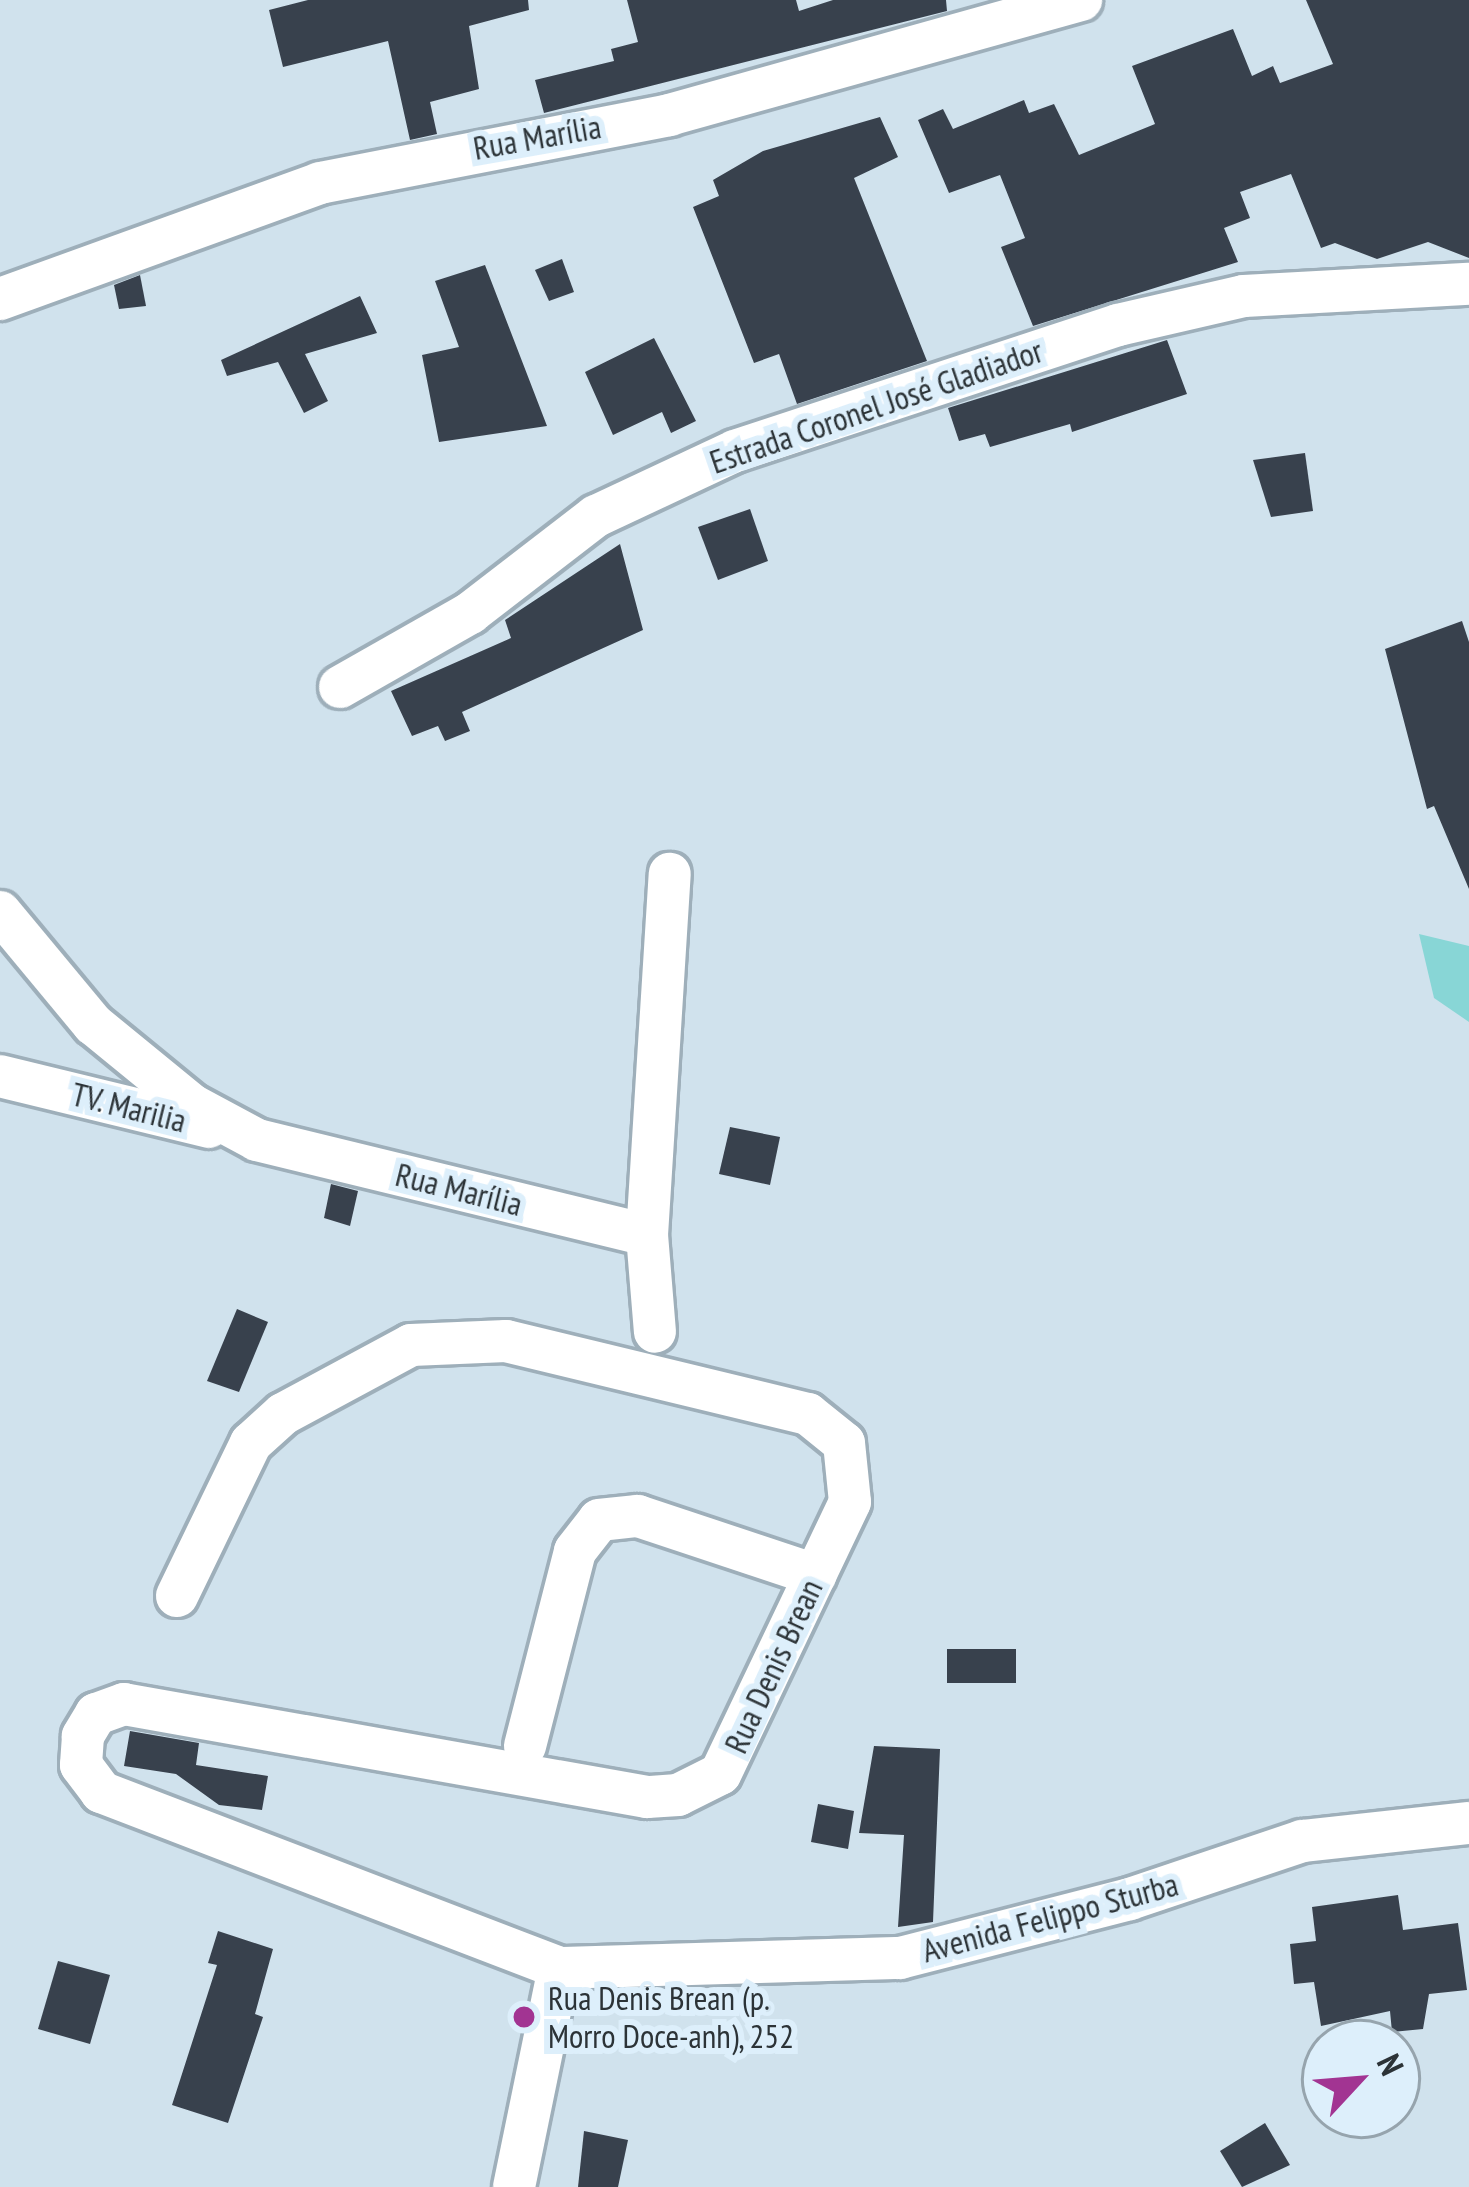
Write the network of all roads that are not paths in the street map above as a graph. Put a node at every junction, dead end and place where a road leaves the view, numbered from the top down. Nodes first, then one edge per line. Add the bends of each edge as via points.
1 (1081, 0) edge
2 (1005, 10) edge
3 (1469, 284) edge
4 (0, 299) edge
5 (340, 687) dead end
6 (670, 874) dead end
7 (0, 912) edge
8 (0, 1076) edge
9 (257, 1140) junction
10 (646, 1235) junction
11 (655, 1332) dead end
12 (815, 1576) junction
13 (177, 1595) dead end
14 (525, 1746) dead end
15 (1469, 1823) edge
16 (559, 1968) junction
17 (514, 2187) edge

1 - 2 street, Rua Marília
2 - 4 street, Rua Marília via 669,115 320,183
3 - 5 street, Estrada Coronel José Gladiador via 1244,296 1118,325 735,451 596,516 470,613
6 - 10 street
7 - 9 street, Rua Marília via 93,1024 192,1105
8 - 9 street, TV. Marilia
9 - 10 street, Rua Marília
10 - 11 street
12 - 13 street, Rua Denis Brean via 850,1502 854,1470 827,1424 506,1341 454,1337 356,1370 251,1443
12 - 14 street via 638,1516 599,1520 575,1551
12 - 16 street, Rua Denis Brean via 737,1752 720,1774 678,1796 534,1783 347,1738 124,1704 96,1714 83,1736 81,1765 101,1792
15 - 16 street, Avenida Felippo Sturba via 1302,1841 1130,1899 900,1958
16 - 17 street

